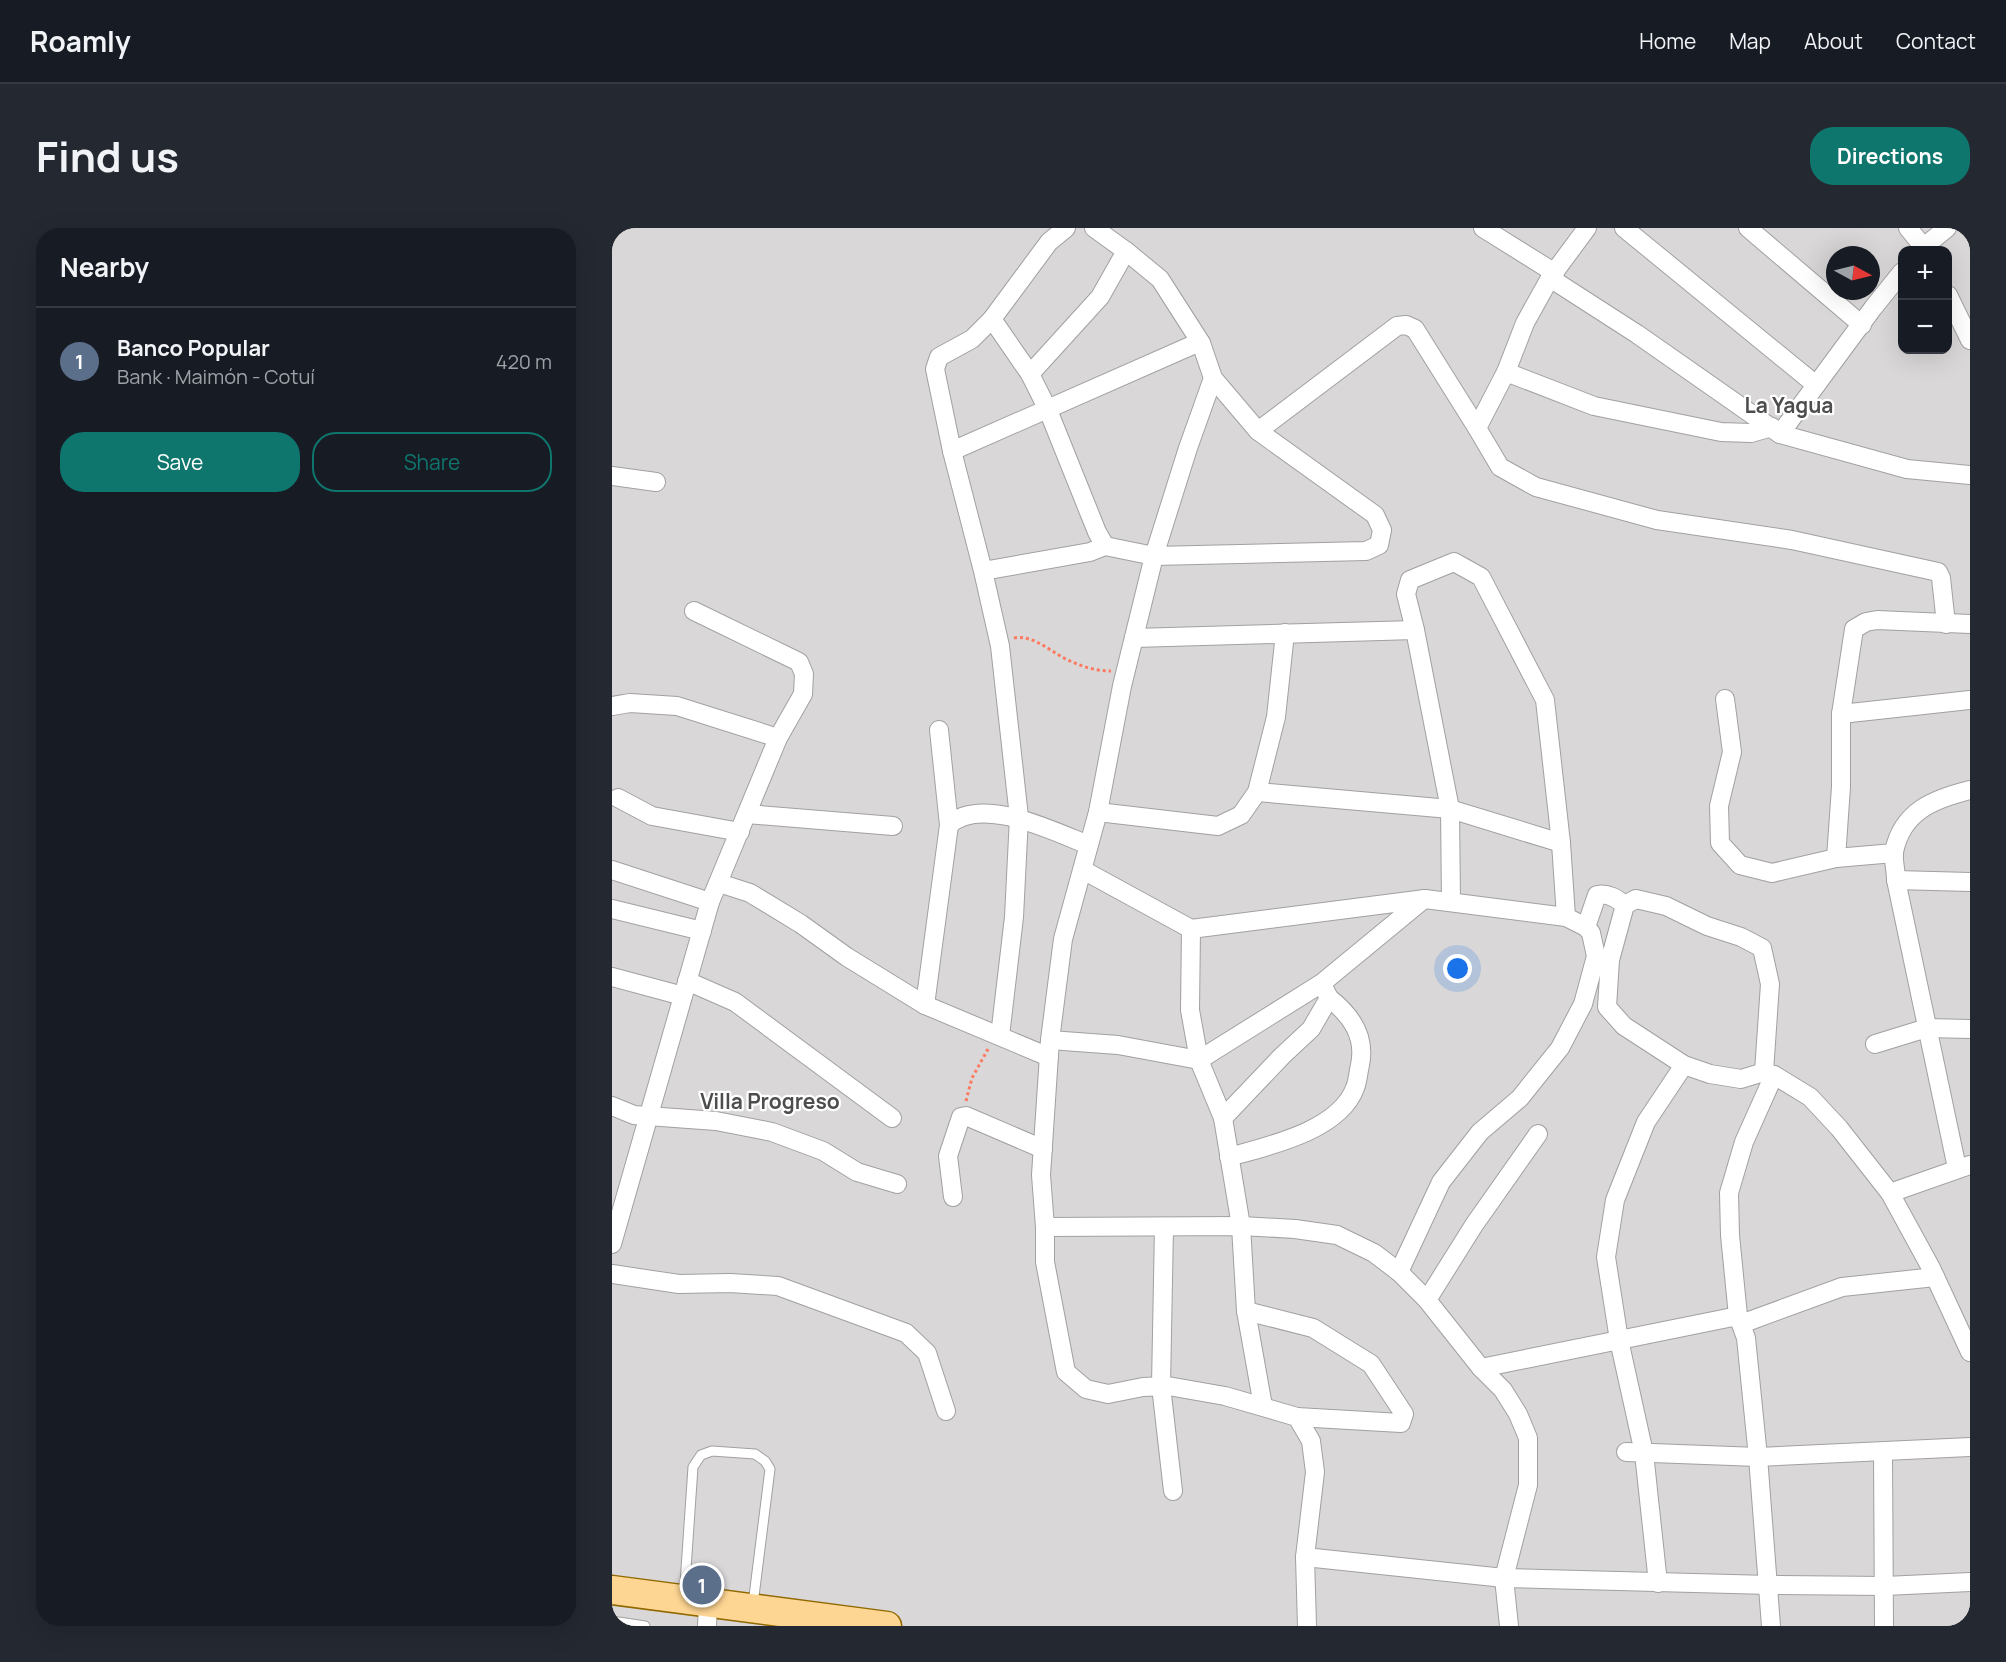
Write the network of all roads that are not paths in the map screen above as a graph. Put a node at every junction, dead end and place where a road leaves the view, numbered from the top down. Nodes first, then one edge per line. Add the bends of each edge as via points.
1 (1066, 228) edge
2 (1094, 228) edge
3 (1483, 228) edge
4 (1587, 228) edge
5 (1624, 228) edge
6 (1748, 228) edge
7 (1908, 228) edge
8 (1947, 228) edge
9 (1921, 246) edge
10 (1926, 246) edge
11 (1126, 251) junction
12 (1553, 275) junction
13 (1898, 277) edge
14 (1950, 300) edge
15 (992, 319) junction
16 (1862, 325) junction
17 (1970, 340) edge
18 (1201, 343) junction
19 (1506, 372) junction
20 (1030, 374) junction
21 (1213, 378) junction
22 (1816, 385) junction
23 (1048, 410) junction
24 (1478, 428) junction
25 (1258, 431) junction
26 (1776, 431) junction
27 (952, 451) junction
28 (1970, 475) edge
29 (612, 477) edge
30 (656, 482) dead end
31 (1105, 546) junction
32 (1154, 556) junction
33 (983, 572) junction
34 (694, 611) dead end
35 (1946, 624) junction
36 (1970, 624) edge
37 (1415, 630) junction
38 (1285, 633) junction
39 (1134, 638) junction
40 (1725, 699) dead end
41 (1970, 700) edge
42 (612, 706) edge
43 (1841, 714) junction
44 (939, 730) dead end
45 (778, 738) junction
46 (1970, 790) edge
47 (1257, 792) junction
48 (618, 798) dead end
49 (1450, 809) junction
50 (1098, 812) junction
51 (747, 813) junction
52 (1019, 817) junction
53 (949, 825) junction
54 (894, 826) dead end
55 (740, 832) junction
56 (1561, 843) junction
57 (1088, 845) junction
58 (1894, 853) junction
59 (1836, 858) junction
60 (612, 870) edge
61 (1083, 870) junction
62 (1896, 880) junction
63 (1970, 882) edge
64 (718, 884) junction
65 (1425, 899) junction
66 (1451, 902) junction
67 (710, 903) junction
68 (1625, 905) junction
69 (612, 909) edge
70 (1566, 917) junction
71 (1586, 927) junction
72 (1191, 929) junction
73 (702, 931) junction
74 (612, 977) edge
75 (685, 989) junction
76 (1325, 991) junction
77 (925, 1005) junction
78 (1927, 1028) junction
79 (1970, 1029) edge
80 (1000, 1036) junction
81 (1875, 1044) dead end
82 (1050, 1048) junction
83 (1199, 1060) junction
84 (1684, 1065) junction
85 (1769, 1073) junction
86 (612, 1106) edge
87 (649, 1116) junction
88 (892, 1118) dead end
89 (1223, 1118) junction
90 (1538, 1134) dead end
91 (1043, 1149) junction
92 (1229, 1157) junction
93 (1963, 1167) edge
94 (897, 1184) dead end
95 (1890, 1193) junction
96 (953, 1197) dead end
97 (1240, 1226) junction
98 (1045, 1227) junction
99 (1164, 1227) junction
100 (612, 1244) edge
101 (1399, 1272) junction
102 (612, 1274) edge
103 (1935, 1277) junction
104 (1427, 1300) junction
105 (1246, 1311) junction
106 (1740, 1320) junction
107 (1619, 1340) junction
108 (1970, 1352) edge
109 (1481, 1368) junction
110 (1161, 1386) junction
111 (1263, 1406) junction
112 (946, 1411) dead end
113 (1296, 1417) junction
114 (1970, 1447) edge
115 (1882, 1452) junction
116 (1635, 1453) junction
117 (1758, 1456) junction
118 (1173, 1491) dead end
119 (1305, 1557) junction
120 (1504, 1578) junction
121 (1970, 1582) edge
122 (1658, 1583) junction
123 (1769, 1585) junction
124 (1885, 1586) junction
125 (612, 1590) edge
126 (753, 1609) junction
127 (700, 1610) edge
128 (612, 1621) edge
129 (645, 1626) edge
130 (887, 1626) edge
131 (1307, 1626) edge
132 (1509, 1626) edge
133 (1771, 1626) edge
134 (1884, 1626) edge

1 - 15 street via 1049,242
2 - 11 street
3 - 12 street
4 - 12 street
5 - 22 street
6 - 16 street
7 - 9 street
8 - 10 street
11 - 18 street via 1160,279
11 - 20 street via 1100,297
12 - 19 street via 1525,323
12 - 26 street
13 - 16 street
14 - 17 street
15 - 20 street
15 - 27 street via 972,339 939,357 935,369
16 - 22 street
18 - 21 street
18 - 23 street
19 - 24 street
19 - 26 street via 1594,406 1721,432
20 - 23 street
21 - 25 street
21 - 32 street
22 - 26 street
23 - 27 street
23 - 31 street
24 - 25 street via 1415,329 1406,325 1396,326
24 - 35 street via 1500,467 1536,487 1657,520 1792,540 1938,572
25 - 32 street via 1375,516 1382,530 1379,545 1366,551
26 - 28 street via 1907,469
27 - 33 street
29 - 30 street
31 - 32 street
31 - 33 street
32 - 39 street
33 - 52 street via 1000,646
34 - 45 street via 799,662 804,674 803,694
35 - 36 street
35 - 43 street via 1877,620 1866,621 1854,629
37 - 38 street
37 - 49 street
37 - 56 street via 1406,594 1410,580 1454,562 1481,577 1545,700
38 - 39 street
38 - 47 street via 1276,717
39 - 50 street
40 - 59 street via 1732,752 1719,806 1720,843 1740,865 1772,873
41 - 43 street
42 - 45 street via 677,706
43 - 59 street
44 - 53 street
45 - 51 street
46 - 58 street via 1940,797 1923,808 1904,824
47 - 49 street
47 - 50 street via 1241,815 1218,826
48 - 55 street via 652,816
49 - 56 street
49 - 66 street
50 - 57 street
51 - 54 street
51 - 55 street
52 - 53 street via 969,814
52 - 57 street
52 - 80 street via 1014,917
53 - 77 street
55 - 64 street
56 - 70 street
57 - 61 street
58 - 59 street
58 - 62 street
60 - 67 street
61 - 72 street
61 - 82 street via 1063,939
62 - 63 street
62 - 78 street
64 - 67 street
64 - 77 street via 750,893
65 - 66 street
65 - 72 street
65 - 76 street
66 - 70 street
67 - 73 street
68 - 71 street via 1604,894 1596,895
68 - 84 street via 1610,960 1607,1006 1624,1026
68 - 85 street via 1636,899 1665,906 1762,948 1770,984
69 - 73 street
70 - 71 street
71 - 101 street via 1596,956 1583,1004 1560,1048 1520,1098 1480,1132 1441,1182
72 - 83 street via 1190,1010
73 - 75 street
74 - 75 street
75 - 87 street
75 - 88 street via 735,1002
76 - 83 street
76 - 89 street via 1311,1029
76 - 92 street via 1356,1027 1362,1053 1355,1089 1341,1111 1301,1136
77 - 80 street
78 - 79 street
78 - 81 street
78 - 93 street
80 - 82 street
82 - 83 street via 1118,1045
82 - 91 street
83 - 89 street
84 - 85 street via 1741,1079
84 - 107 street via 1646,1122 1615,1200 1606,1257
85 - 95 street via 1810,1097
85 - 106 street via 1729,1193
86 - 87 street
87 - 94 street via 716,1121 772,1132 823,1151 857,1172
87 - 100 street
89 - 92 street
90 - 104 street
91 - 96 street via 961,1117 948,1156
91 - 98 street
92 - 97 street
93 - 95 street
95 - 103 street
97 - 99 street
97 - 101 street via 1337,1235 1374,1252
97 - 105 street
98 - 99 street
98 - 110 street via 1045,1262 1066,1372 1086,1389 1108,1394
99 - 110 street
101 - 104 street
102 - 112 street via 679,1284 777,1286 906,1333 927,1353
103 - 106 street via 1842,1287
103 - 108 street
104 - 109 street
105 - 111 street
105 - 113 street via 1313,1328 1371,1364 1404,1414 1401,1424
106 - 107 street
106 - 117 street via 1746,1338
107 - 109 street
107 - 116 street
109 - 120 street via 1503,1390 1528,1438 1528,1485
110 - 111 street
110 - 118 street
111 - 113 street
113 - 119 street via 1311,1441 1315,1472
114 - 115 street
115 - 117 street
115 - 124 street
116 - 117 street
116 - 122 street
117 - 123 street
119 - 120 street
119 - 131 street
120 - 122 street
120 - 132 street
121 - 124 street
122 - 123 street
123 - 124 street
123 - 133 street
124 - 134 street
125 - 127 main road
126 - 127 main road
126 - 127 lane via 770,1469 755,1454 712,1451 701,1455 693,1467
126 - 130 main road
128 - 129 lane

